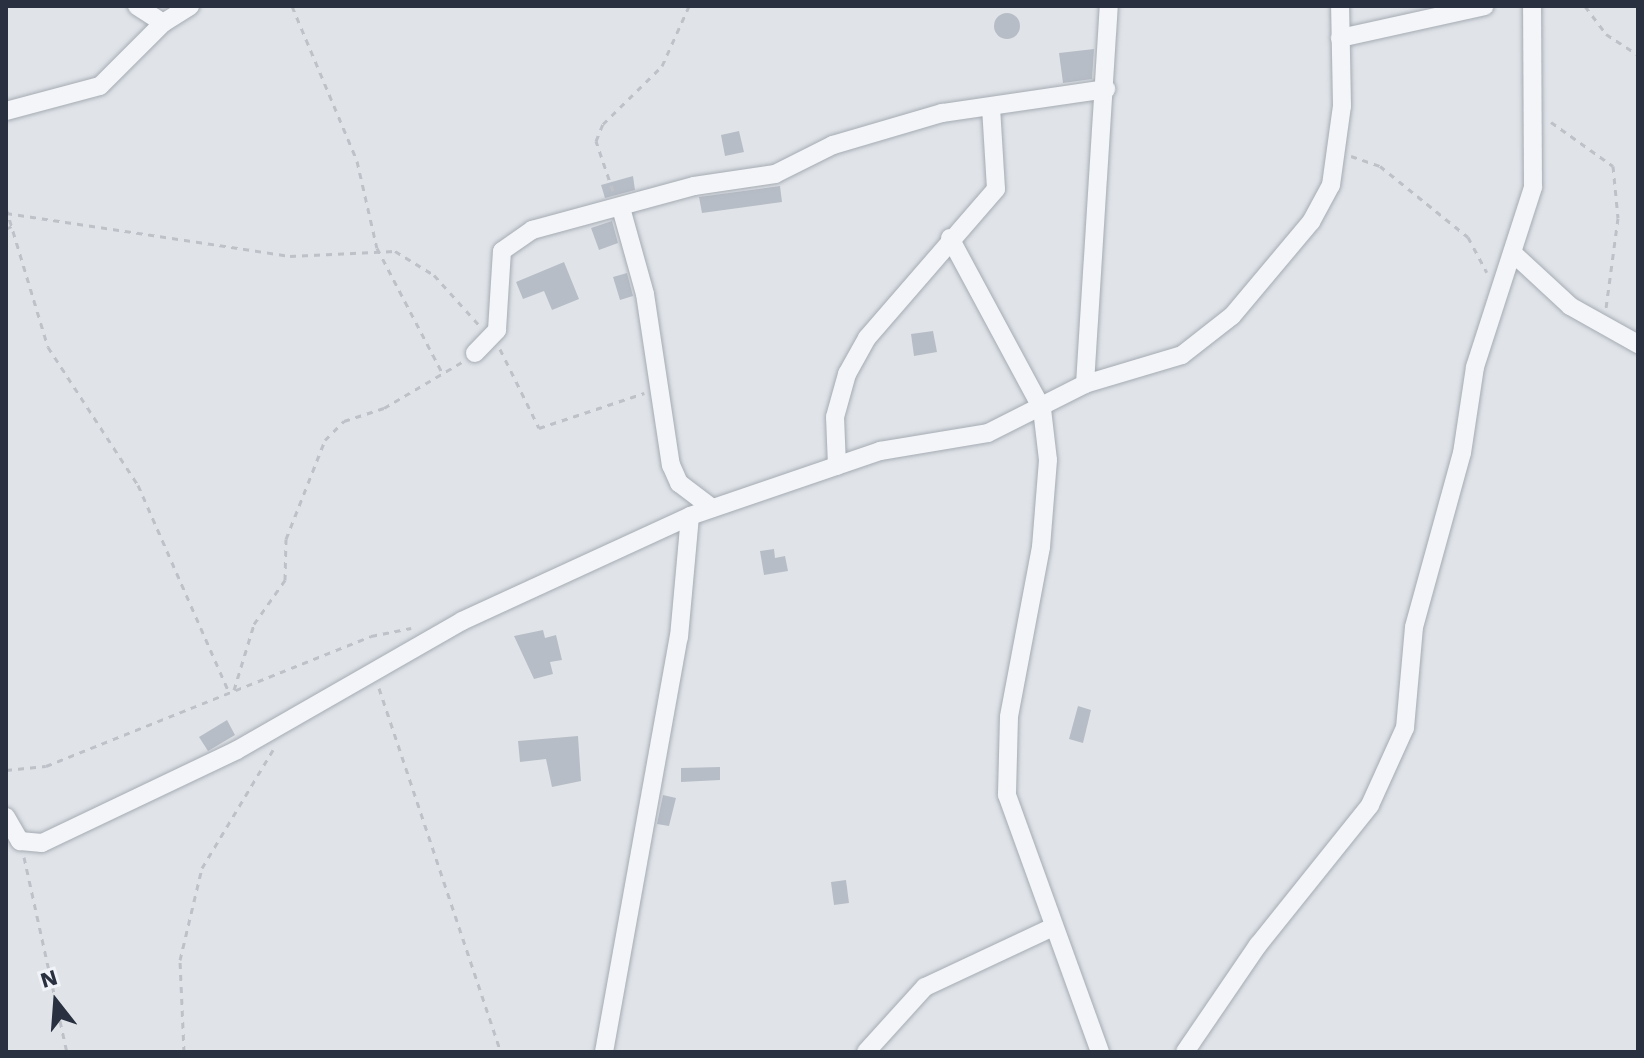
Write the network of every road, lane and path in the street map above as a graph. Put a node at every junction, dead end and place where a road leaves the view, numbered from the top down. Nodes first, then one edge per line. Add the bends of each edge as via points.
1 (137, 6) edge
2 (190, 6) edge
3 (292, 6) edge
4 (689, 6) edge
5 (1109, 6) edge
6 (1340, 6) edge
7 (1485, 6) edge
8 (1532, 6) edge
9 (1585, 6) edge
10 (163, 23) junction
11 (1340, 38) junction
12 (1638, 55) edge
13 (1106, 89) junction
14 (991, 107) junction
15 (6, 111) edge
16 (1537, 115) junction
17 (1340, 153) junction
18 (621, 208) junction
19 (7, 212) edge
20 (16, 224) junction
21 (6, 229) edge
22 (950, 238) junction
23 (377, 248) junction
24 (1515, 255) junction
25 (1496, 303) junction
26 (1603, 324) junction
27 (493, 338) junction
28 (1638, 344) edge
29 (475, 353) joint
30 (443, 374) junction
31 (1085, 384) junction
32 (655, 389) junction
33 (1042, 409) junction
34 (837, 466) junction
35 (712, 508) junction
36 (690, 516) junction
37 (419, 629) dead end
38 (373, 669) junction
39 (232, 691) junction
40 (278, 743) dead end
41 (6, 770) edge
42 (6, 817) edge
43 (20, 841) junction
44 (1053, 927) junction
45 (67, 1052) edge
46 (184, 1052) edge
47 (501, 1052) edge
48 (604, 1052) edge
49 (866, 1052) edge
50 (1100, 1052) edge
51 (1185, 1052) edge

1 - 10 street
2 - 10 street
3 - 23 path via 357,161
4 - 18 path via 662,66 603,124 596,141
5 - 13 street
6 - 11 street
7 - 11 street
8 - 16 street
9 - 12 path via 1606,34
10 - 15 street via 100,86
11 - 17 street
13 - 14 street
13 - 31 street
14 - 18 street via 942,113 833,145 775,174 694,186
14 - 22 street via 996,189
16 - 24 street via 1533,187
16 - 26 path via 1613,166 1618,218
17 - 25 path via 1380,166 1472,241
17 - 31 street via 1311,222 1212,336 1147,370
18 - 27 street via 561,221 512,241 497,271
18 - 32 street via 645,294
19 - 20 path
19 - 23 path via 300,257
20 - 21 path
20 - 39 path via 48,347 138,485
22 - 33 street
22 - 34 street via 867,338 847,374 835,417
23 - 27 path via 418,261
23 - 30 path
24 - 25 street
24 - 26 street via 1570,306
25 - 51 street via 1475,367 1452,498 1414,627 1405,728 1391,764 1370,805 1258,945
26 - 28 street
27 - 29 street
27 - 32 path via 539,428
29 - 30 path
30 - 39 path via 344,421 325,440 286,539 285,580 254,624
31 - 33 street
32 - 35 street via 679,483
33 - 34 street via 988,433 917,443
33 - 44 street via 1048,460 1041,547 1005,765 1007,795 1043,881
34 - 35 street
35 - 36 street
36 - 38 street
36 - 48 street via 679,637
37 - 39 path via 371,636
38 - 43 street via 156,790 42,843
38 - 47 path
39 - 41 path via 46,766
40 - 46 path via 202,868 180,960
42 - 43 street
43 - 45 path
44 - 49 street via 925,987
44 - 50 street

